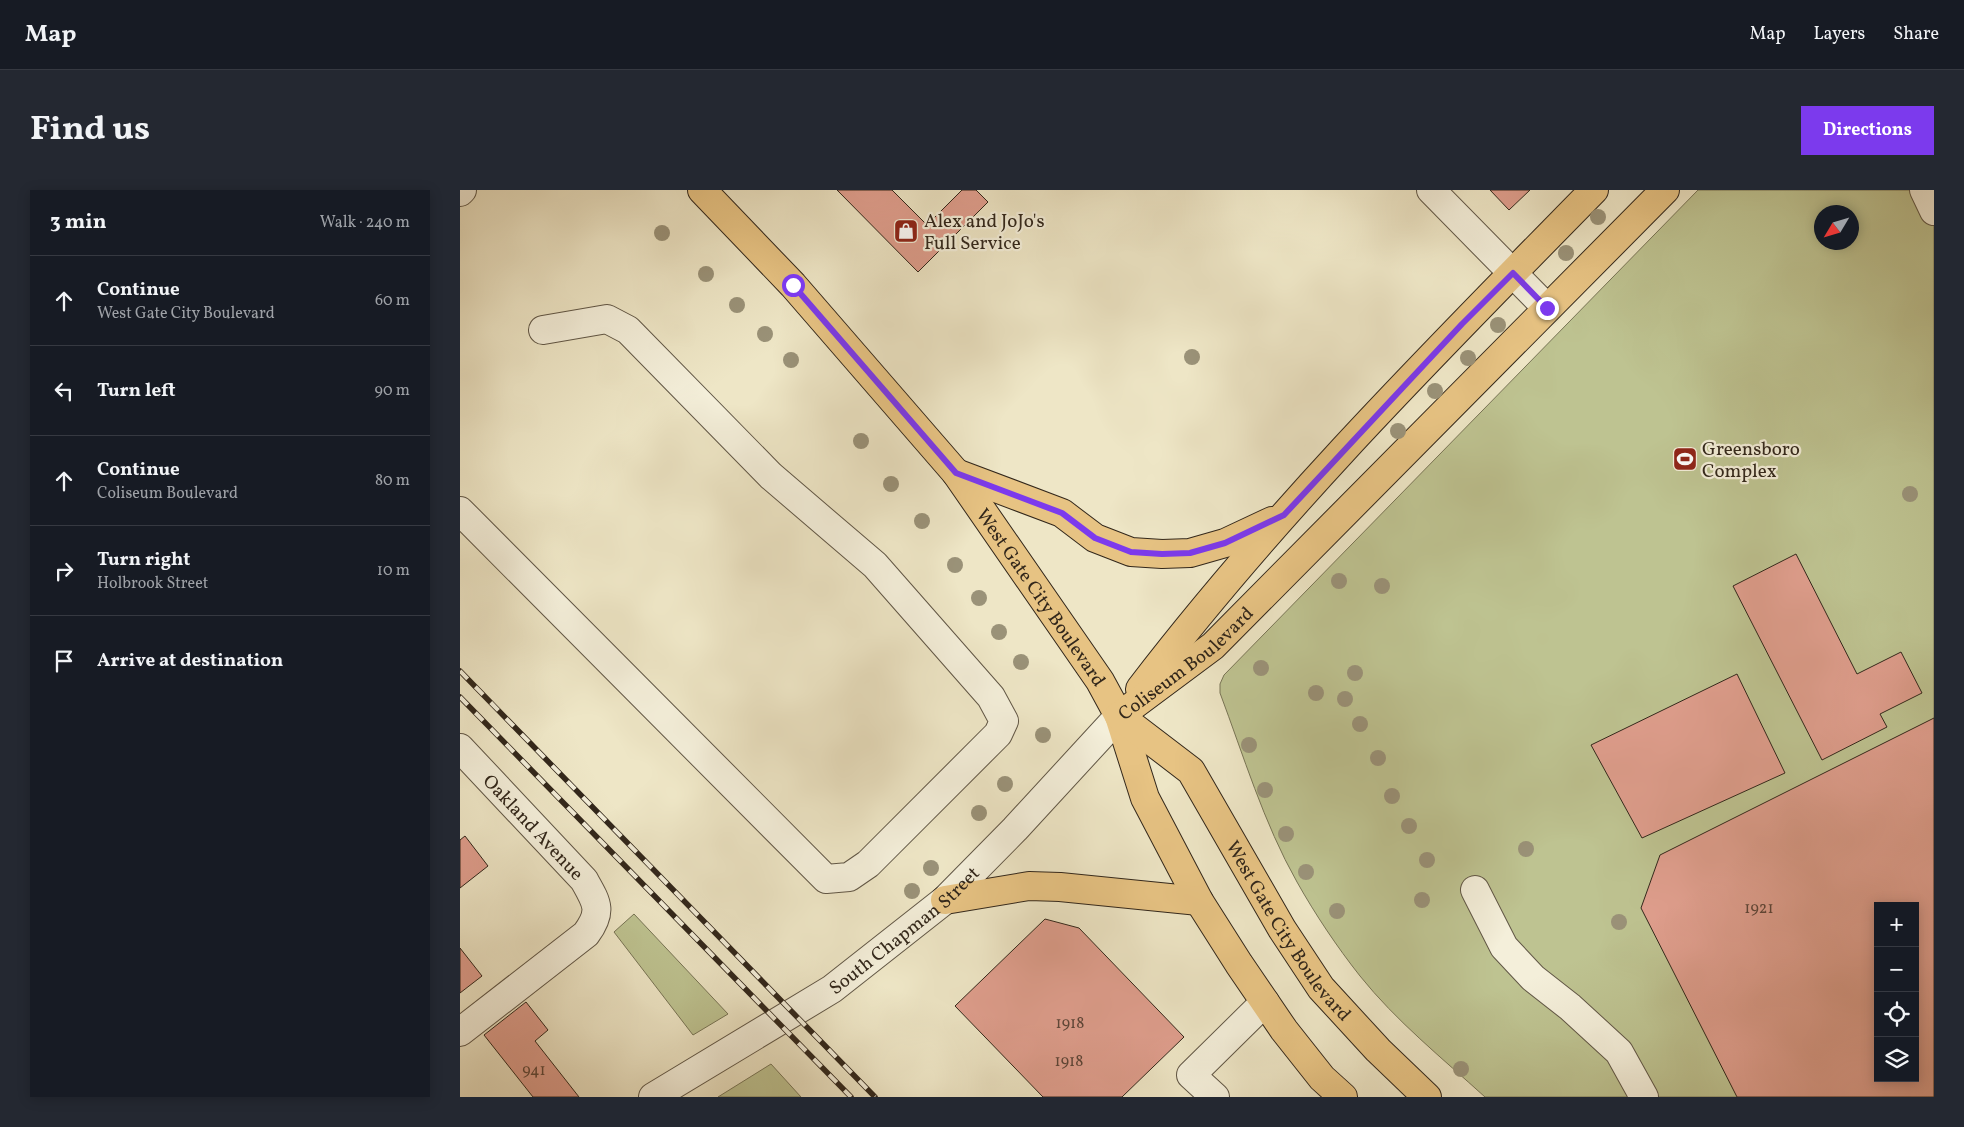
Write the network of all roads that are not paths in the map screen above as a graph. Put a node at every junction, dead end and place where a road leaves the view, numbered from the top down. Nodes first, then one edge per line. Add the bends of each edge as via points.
1 (702, 190) edge
2 (1431, 190) edge
3 (1594, 190) edge
4 (1665, 190) edge
5 (1924, 190) edge
6 (1934, 212) edge
7 (1513, 273) junction
8 (1547, 308) junction
9 (543, 330) dead end
10 (956, 473) junction
11 (460, 511) edge
12 (1284, 515) junction
13 (1119, 716) junction
14 (460, 748) edge
15 (1475, 890) dead end
16 (945, 900) junction
17 (1199, 901) junction
18 (1265, 1002) junction
19 (460, 1032) edge
20 (653, 1097) edge
21 (1215, 1097) edge
22 (1343, 1097) edge
23 (1427, 1097) edge
24 (1644, 1097) edge

1 - 10 main road, West Gate City Boulevard via 793,285
2 - 7 street
3 - 7 main road, Coliseum Boulevard
4 - 8 main road, Coliseum Boulevard
5 - 6 street
7 - 8 street
7 - 12 main road, Coliseum Boulevard
8 - 13 main road, Coliseum Boulevard via 1213,646
9 - 11 street via 607,319 628,330 771,476 876,565 991,697 1004,721 998,734 868,864 848,877 826,878
10 - 12 main road via 1062,513 1095,538 1131,552 1190,553 1225,543
10 - 13 main road, West Gate City Boulevard via 1079,649
12 - 13 main road, Coliseum Boulevard via 1188,626
13 - 16 street, South Chapman Street
13 - 17 main road, West Gate City Boulevard via 1145,798
13 - 23 main road, West Gate City Boulevard via 1192,771 1282,929 1321,988
14 - 19 street, Oakland Avenue via 584,880 598,910 595,922 586,934
15 - 24 street via 1504,947 1533,978 1619,1052
16 - 17 main road via 1029,886 1060,886
16 - 20 street, South Chapman Street via 832,989
17 - 18 main road, West Gate City Boulevard
18 - 21 street via 1191,1075
18 - 22 main road, West Gate City Boulevard via 1322,1078

